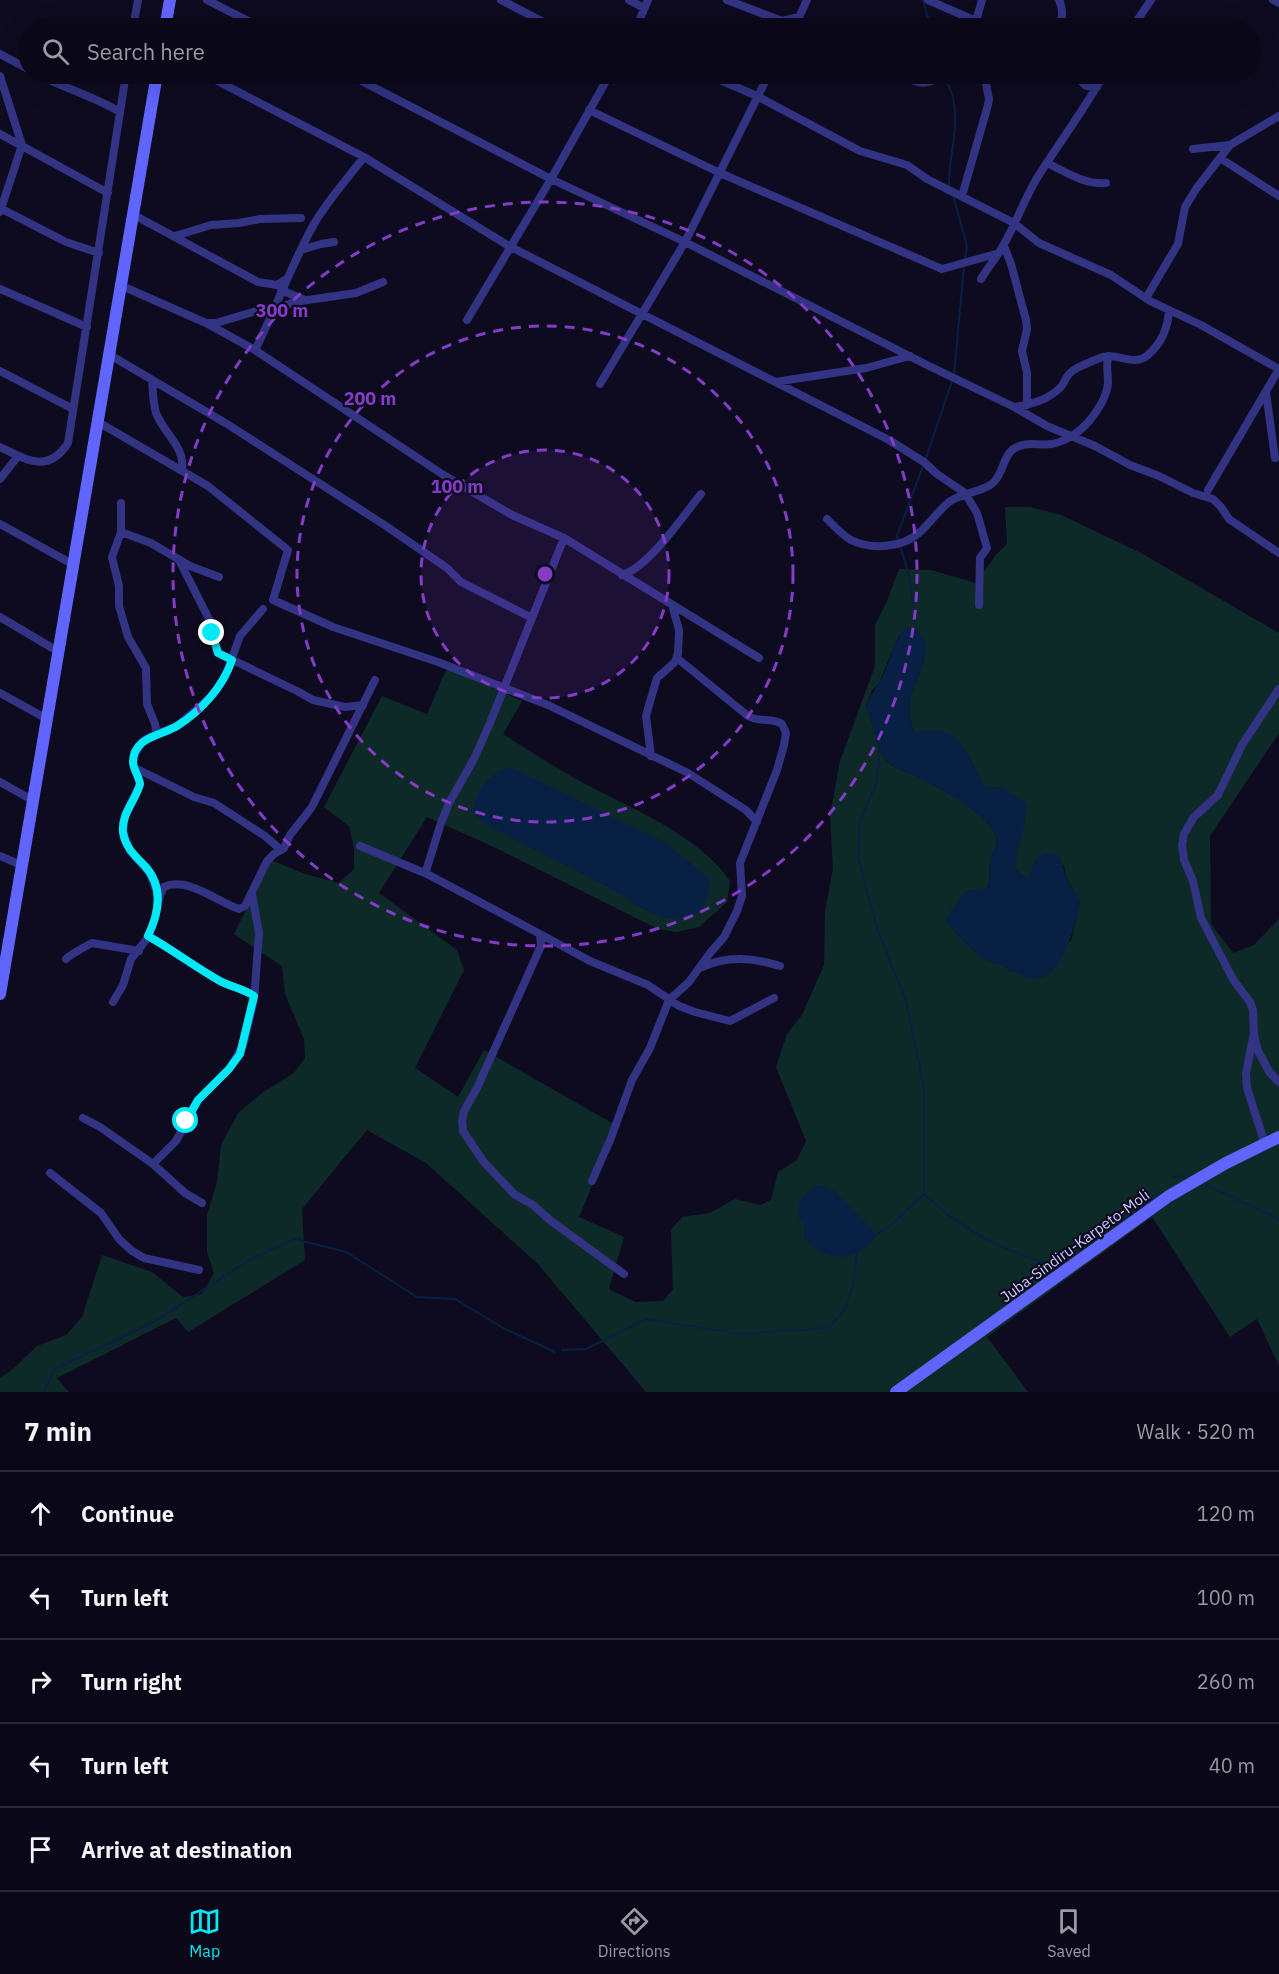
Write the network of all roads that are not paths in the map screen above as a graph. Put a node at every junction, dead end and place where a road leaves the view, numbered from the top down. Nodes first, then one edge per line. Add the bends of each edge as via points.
1 (138, 0) edge
2 (170, 0) edge
3 (207, 0) edge
4 (501, 0) edge
5 (629, 0) edge
6 (727, 0) edge
7 (807, 0) edge
8 (928, 0) edge
9 (982, 0) edge
10 (1059, 0) edge
11 (1151, 0) edge
12 (1273, 0) edge
13 (1279, 3) edge
14 (646, 4) edge
15 (135, 18) edge
16 (167, 18) edge
17 (242, 18) edge
18 (536, 18) edge
19 (640, 18) edge
20 (774, 18) edge
21 (801, 18) edge
22 (963, 18) edge
23 (978, 18) edge
24 (1062, 18) edge
25 (1139, 18) edge
26 (0, 54) edge
27 (18, 64) edge
28 (0, 76) edge
29 (58, 84) edge
30 (124, 84) edge
31 (155, 84) edge
32 (223, 84) edge
33 (367, 84) edge
34 (604, 84) edge
35 (729, 84) edge
36 (764, 84) edge
37 (986, 84) edge
38 (1084, 84) edge
39 (1099, 84) edge
40 (1097, 87) junction
41 (757, 96) junction
42 (589, 110) junction
43 (120, 112) junction
44 (1279, 116) edge
45 (0, 134) edge
46 (22, 145) junction
47 (1230, 145) junction
48 (1193, 149) dead end
49 (364, 157) junction
50 (1221, 158) junction
51 (1047, 163) junction
52 (720, 173) junction
53 (551, 179) junction
54 (1106, 183) dead end
55 (108, 193) junction
56 (962, 196) junction
57 (1279, 196) edge
58 (0, 210) edge
59 (134, 215) junction
60 (301, 218) dead end
61 (1014, 223) junction
62 (175, 236) junction
63 (334, 242) dead end
64 (685, 243) junction
65 (509, 246) junction
66 (1004, 246) junction
67 (301, 250) junction
68 (99, 252) junction
69 (996, 254) junction
70 (981, 279) dead end
71 (285, 280) junction
72 (383, 282) dead end
73 (122, 286) junction
74 (0, 289) edge
75 (281, 290) junction
76 (1146, 298) junction
77 (305, 300) junction
78 (275, 310) junction
79 (1169, 310) junction
80 (642, 314) junction
81 (466, 320) dead end
82 (206, 323) junction
83 (87, 327) junction
84 (255, 350) junction
85 (110, 355) junction
86 (910, 356) junction
87 (1108, 356) junction
88 (1279, 369) edge
89 (0, 371) edge
90 (152, 380) junction
91 (774, 382) junction
92 (600, 384) dead end
93 (1266, 392) junction
94 (1027, 405) junction
95 (1014, 407) junction
96 (73, 409) junction
97 (98, 422) junction
98 (1071, 437) junction
99 (0, 447) edge
100 (18, 456) junction
101 (1275, 458) dead end
102 (182, 471) junction
103 (0, 479) edge
104 (1208, 490) dead end
105 (965, 493) junction
106 (701, 494) dead end
107 (121, 503) dead end
108 (827, 519) dead end
109 (0, 524) edge
110 (121, 532) junction
111 (564, 538) junction
112 (1279, 553) edge
113 (179, 560) junction
114 (74, 565) junction
115 (622, 575) junction
116 (219, 577) dead end
117 (671, 605) junction
118 (979, 605) dead end
119 (262, 609) dead end
120 (0, 617) edge
121 (532, 618) junction
122 (59, 652) junction
123 (677, 658) junction
124 (759, 658) dead end
125 (232, 660) junction
126 (375, 680) dead end
127 (503, 687) junction
128 (1279, 689) edge
129 (0, 693) edge
130 (363, 705) junction
131 (47, 719) junction
132 (156, 734) junction
133 (651, 756) junction
134 (134, 768) junction
135 (0, 782) edge
136 (34, 801) junction
137 (757, 822) junction
138 (360, 846) dead end
139 (281, 850) junction
140 (0, 856) edge
141 (21, 865) junction
142 (150, 872) junction
143 (427, 874) junction
144 (172, 884) junction
145 (252, 893) junction
146 (160, 898) junction
147 (540, 934) junction
148 (148, 936) junction
149 (139, 951) junction
150 (66, 959) dead end
151 (780, 966) dead end
152 (699, 968) junction
153 (0, 994) edge
154 (254, 996) junction
155 (774, 998) dead end
156 (669, 1000) junction
157 (113, 1002) dead end
158 (1254, 1035) junction
159 (1279, 1082) edge
160 (83, 1118) dead end
161 (1279, 1137) edge
162 (1265, 1144) junction
163 (153, 1164) junction
164 (50, 1173) dead end
165 (592, 1181) dead end
166 (202, 1203) dead end
167 (199, 1270) dead end
168 (624, 1274) dead end
169 (896, 1392) edge

1 - 15 street
2 - 16 main road
3 - 17 street
4 - 18 street
5 - 14 street
6 - 20 street
7 - 21 street
8 - 22 street
9 - 23 street
10 - 24 street
11 - 25 street
12 - 13 street
14 - 19 street
26 - 27 street
28 - 46 street
29 - 43 street
30 - 43 street
31 - 59 main road
32 - 49 street
33 - 53 street
34 - 42 street
35 - 41 street
36 - 41 street
37 - 56 street via 988,105
38 - 40 street
39 - 40 street
40 - 51 street
41 - 52 street
41 - 56 street via 860,151 907,165
42 - 52 street
42 - 53 street
43 - 55 street
44 - 47 street
45 - 46 street
46 - 55 street
46 - 58 street
47 - 48 street
47 - 50 street
49 - 65 street
49 - 67 street via 326,204
50 - 57 street
50 - 76 street via 1185,207 1178,244
51 - 54 street via 1086,182
51 - 61 street
52 - 64 street
52 - 69 street via 942,269
53 - 64 street
53 - 65 street
55 - 68 street
56 - 61 street
58 - 68 street via 66,242
59 - 62 street
59 - 73 main road
60 - 62 street via 211,225
61 - 66 street
61 - 76 street via 1039,243 1103,271
62 - 71 street via 258,282 277,285
63 - 67 street
64 - 80 street
64 - 86 street
65 - 80 street
65 - 81 street
66 - 69 street
66 - 94 street via 1026,320 1022,351
67 - 71 street
68 - 83 street
69 - 70 street
71 - 75 street
72 - 77 street via 356,293
73 - 82 street
73 - 85 main road
74 - 83 street
75 - 77 street
75 - 78 street
76 - 79 street
77 - 78 street
78 - 82 street
78 - 84 street
79 - 87 street via 1165,333 1147,357 1137,361
79 - 88 street
80 - 91 street
80 - 92 street
82 - 84 street
83 - 96 street
84 - 111 street via 442,474 512,515
85 - 90 street
85 - 97 main road
86 - 91 street via 866,368
86 - 95 street
87 - 94 street via 1073,370 1060,388 1042,401
87 - 98 street via 1107,392 1085,426
88 - 93 street
89 - 96 street
90 - 102 street via 156,413 181,450
90 - 121 street via 387,526 461,582
91 - 105 street via 889,440
93 - 101 street
93 - 104 street
94 - 95 street
95 - 98 street
96 - 100 street via 68,443 60,454 44,462
97 - 102 street
97 - 114 main road
98 - 105 street via 1013,450 996,480
98 - 112 street via 1213,499 1229,519
99 - 100 street
100 - 103 street
102 - 127 street via 208,486 288,550 273,600 333,627
105 - 108 street via 949,502 920,533 900,544 852,540
105 - 118 street via 977,513 987,548 980,558
106 - 115 street via 650,556 633,572
107 - 110 street
109 - 114 street
110 - 113 street via 151,543
110 - 132 street via 112,556 119,606 128,637 146,668 147,704
111 - 115 street
111 - 121 street
113 - 116 street
113 - 125 street via 210,621 216,650
114 - 122 main road
115 - 117 street
117 - 123 street via 679,630
117 - 124 street
119 - 125 street via 240,636
120 - 122 street
121 - 127 street
122 - 131 main road
123 - 133 street via 657,678 646,716
123 - 137 street via 753,720 778,721 785,728 784,745
125 - 130 street via 313,700 345,707
125 - 132 street via 213,695 177,726
126 - 130 street
127 - 133 street
127 - 143 street via 474,759 449,803 426,865
128 - 158 street via 1242,745 1218,795 1194,817 1182,845 1206,930 1250,1002
129 - 131 street
130 - 139 street via 312,807
131 - 136 main road
132 - 134 street via 142,742
133 - 137 street via 688,773 746,810
134 - 139 street via 195,798 214,803
134 - 142 street via 140,784 125,815 123,832 130,851
135 - 136 street
136 - 141 main road
137 - 152 street via 740,863 742,896 737,911 727,933
138 - 143 street
139 - 145 street via 267,861
140 - 141 street
141 - 153 main road
142 - 144 street
142 - 146 street
143 - 147 street
144 - 145 street via 187,886 239,909
144 - 146 street via 162,890
145 - 154 street via 259,933
146 - 148 street
147 - 156 street via 590,961 648,985
147 - 168 street via 542,946 464,1111 463,1131 483,1161 514,1194
148 - 149 street
148 - 154 street via 221,981
149 - 150 street via 92,944
149 - 157 street via 131,959
151 - 152 street via 734,958
152 - 156 street
154 - 163 street via 240,1054 198,1100 176,1141
155 - 156 street via 730,1021 694,1012
156 - 165 street
158 - 159 street via 1263,1062
158 - 162 street via 1247,1088
160 - 163 street
161 - 162 main road, Juba-Sindiru-Karpeto-Moli
162 - 169 main road, Juba-Sindiru-Karpeto-Moli via 1169,1196
163 - 166 street
164 - 167 street via 101,1213 132,1251 144,1258

